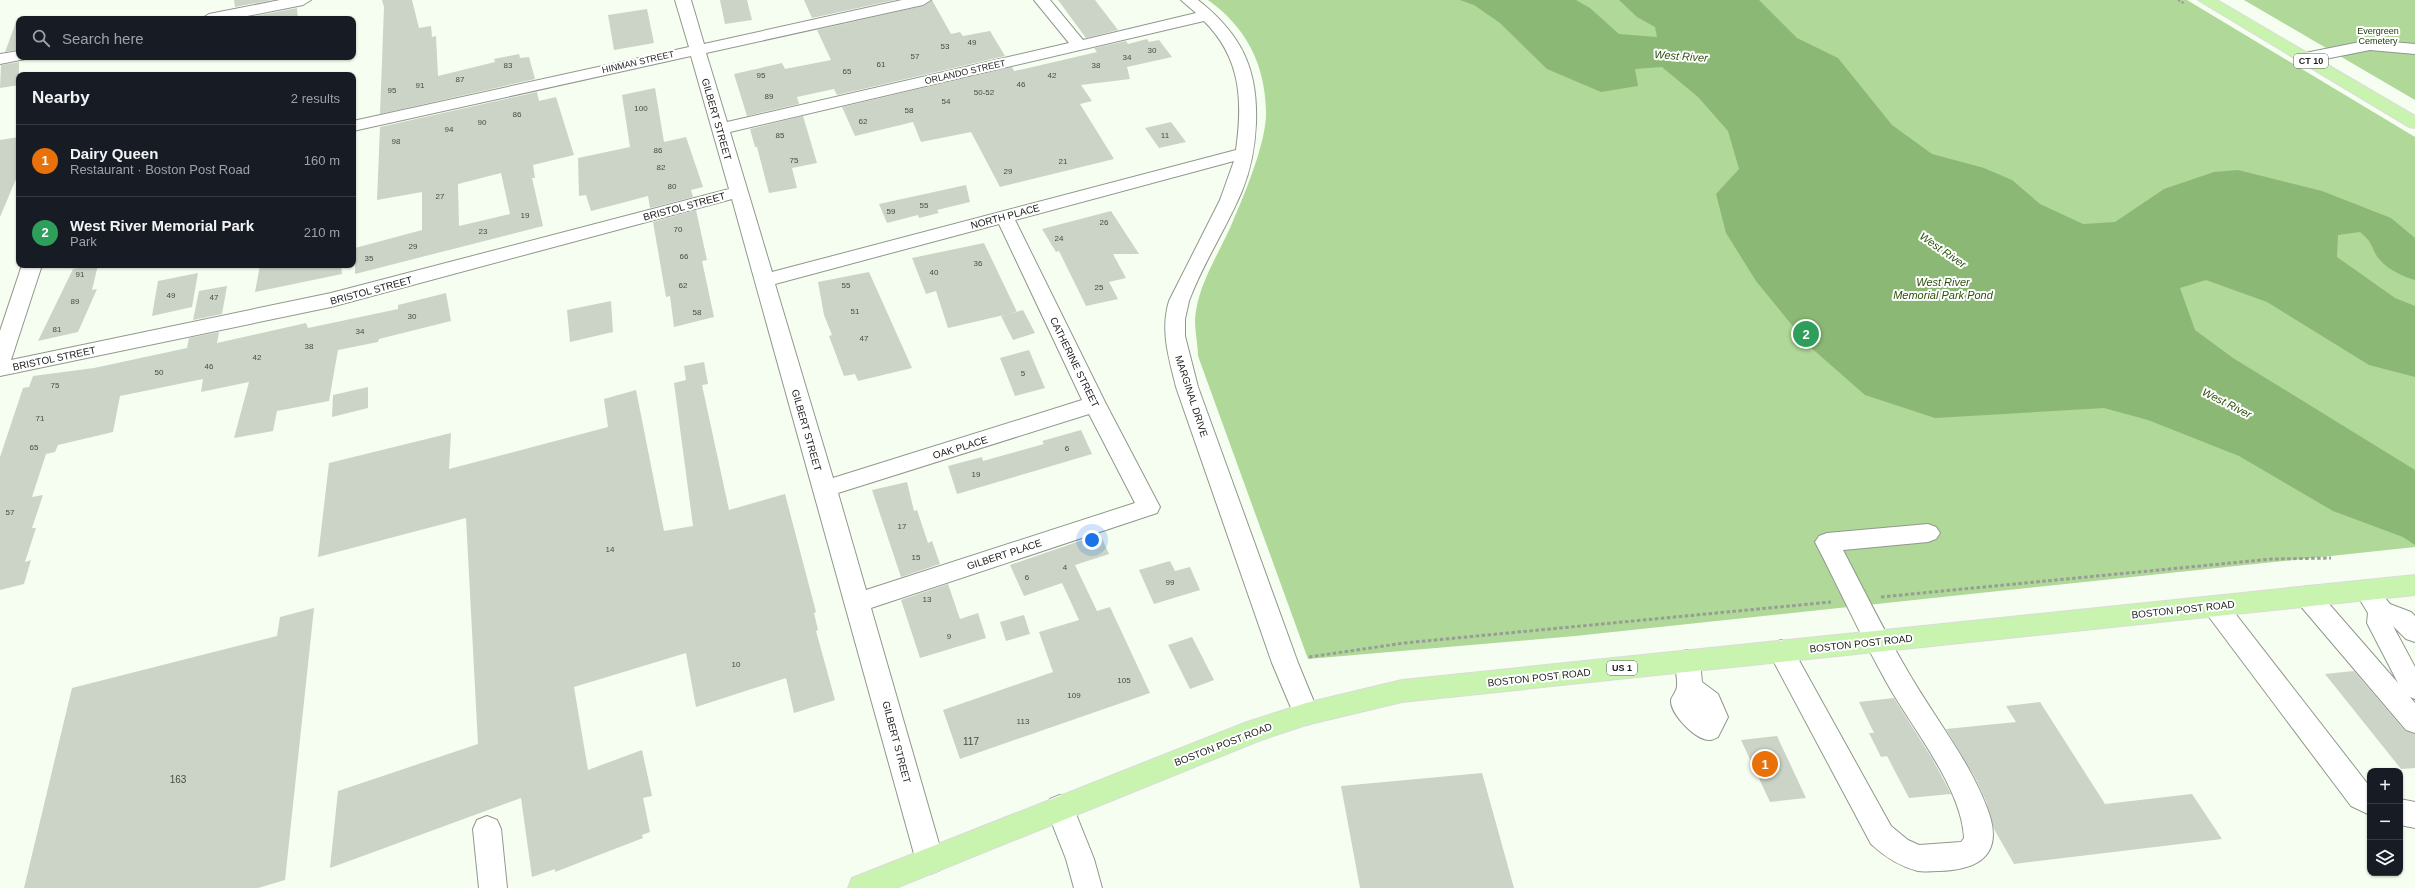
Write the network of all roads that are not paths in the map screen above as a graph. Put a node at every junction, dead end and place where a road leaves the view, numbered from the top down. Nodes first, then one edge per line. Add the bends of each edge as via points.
1 (303, 0) edge
2 (683, 0) edge
3 (923, 0) edge
4 (1042, 0) edge
5 (1189, 0) edge
6 (2206, 0) edge
7 (1208, 15) junction
8 (224, 16) edge
9 (1079, 45) junction
10 (698, 49) junction
11 (2415, 49) edge
12 (16, 56) edge
13 (2304, 58) junction
14 (0, 59) edge
15 (2415, 123) edge
16 (356, 125) edge
17 (721, 129) junction
18 (1245, 153) junction
19 (738, 192) junction
20 (1004, 216) junction
21 (31, 268) edge
22 (765, 280) junction
23 (0, 361) edge
24 (0, 369) edge
25 (1095, 404) junction
26 (824, 489) junction
27 (1149, 507) joint
28 (1928, 533) dead end
29 (2414, 586) edge
30 (2363, 590) junction
31 (2307, 596) junction
32 (858, 602) junction
33 (2215, 606) junction
34 (2381, 611) junction
35 (2415, 632) edge
36 (1878, 641) junction
37 (1781, 651) junction
38 (1687, 661) junction
39 (1690, 688) dead end
40 (2415, 688) edge
41 (1306, 714) junction
42 (2415, 722) edge
43 (2367, 800) edge
44 (1060, 808) junction
45 (2403, 813) edge
46 (2415, 815) edge
47 (487, 829) dead end
48 (930, 861) junction
49 (493, 888) edge
50 (862, 888) edge
51 (1088, 888) edge

1 - 8 street
2 - 10 street, GILBERT STREET
3 - 10 street, HINMAN STREET
4 - 9 street
5 - 7 street, MARGINAL DRIVE
6 - 13 main road, CT 10
7 - 9 street, ORLANDO STREET
7 - 18 street, MARGINAL DRIVE via 1240,57 1248,84
9 - 17 street, ORLANDO STREET
10 - 16 street, HINMAN STREET
10 - 17 street, GILBERT STREET
11 - 13 street via 2370,45
12 - 14 street
13 - 15 main road, CT 10
17 - 19 street, GILBERT STREET
18 - 20 street, NORTH PLACE
18 - 41 street, MARGINAL DRIVE via 1228,202 1184,291 1175,318 1177,348 1187,387 1285,663
19 - 22 street, GILBERT STREET
19 - 24 street, BRISTOL STREET via 331,300
20 - 22 street, NORTH PLACE
20 - 25 street, CATHERINE STREET
21 - 23 street
22 - 26 street, GILBERT STREET
25 - 26 street, OAK PLACE
25 - 27 street, CATHERINE STREET
26 - 32 street, GILBERT STREET
27 - 32 street, GILBERT PLACE
28 - 36 street via 1827,542
29 - 30 main road, BOSTON POST ROAD / US 1
30 - 31 main road, BOSTON POST ROAD / US 1
30 - 34 street
31 - 33 main road, BOSTON POST ROAD / US 1
31 - 42 street
32 - 48 street, GILBERT STREET
33 - 36 main road, BOSTON POST ROAD / US 1
33 - 43 street via 2361,797
34 - 35 street via 2402,619
34 - 40 street via 2379,623 2408,680
36 - 37 main road, BOSTON POST ROAD / US 1
36 - 37 street via 1962,784 1978,821 1978,843 1968,854 1919,858 1898,850 1881,835
37 - 38 main road, BOSTON POST ROAD / US 1
38 - 39 street
38 - 41 main road, BOSTON POST ROAD / US 1 via 1402,691
41 - 44 main road, BOSTON POST ROAD / US 1 via 1223,743
44 - 48 main road, BOSTON POST ROAD / US 1
44 - 51 street via 1080,859
45 - 46 street
47 - 49 street
48 - 50 main road, BOSTON POST ROAD / US 1

